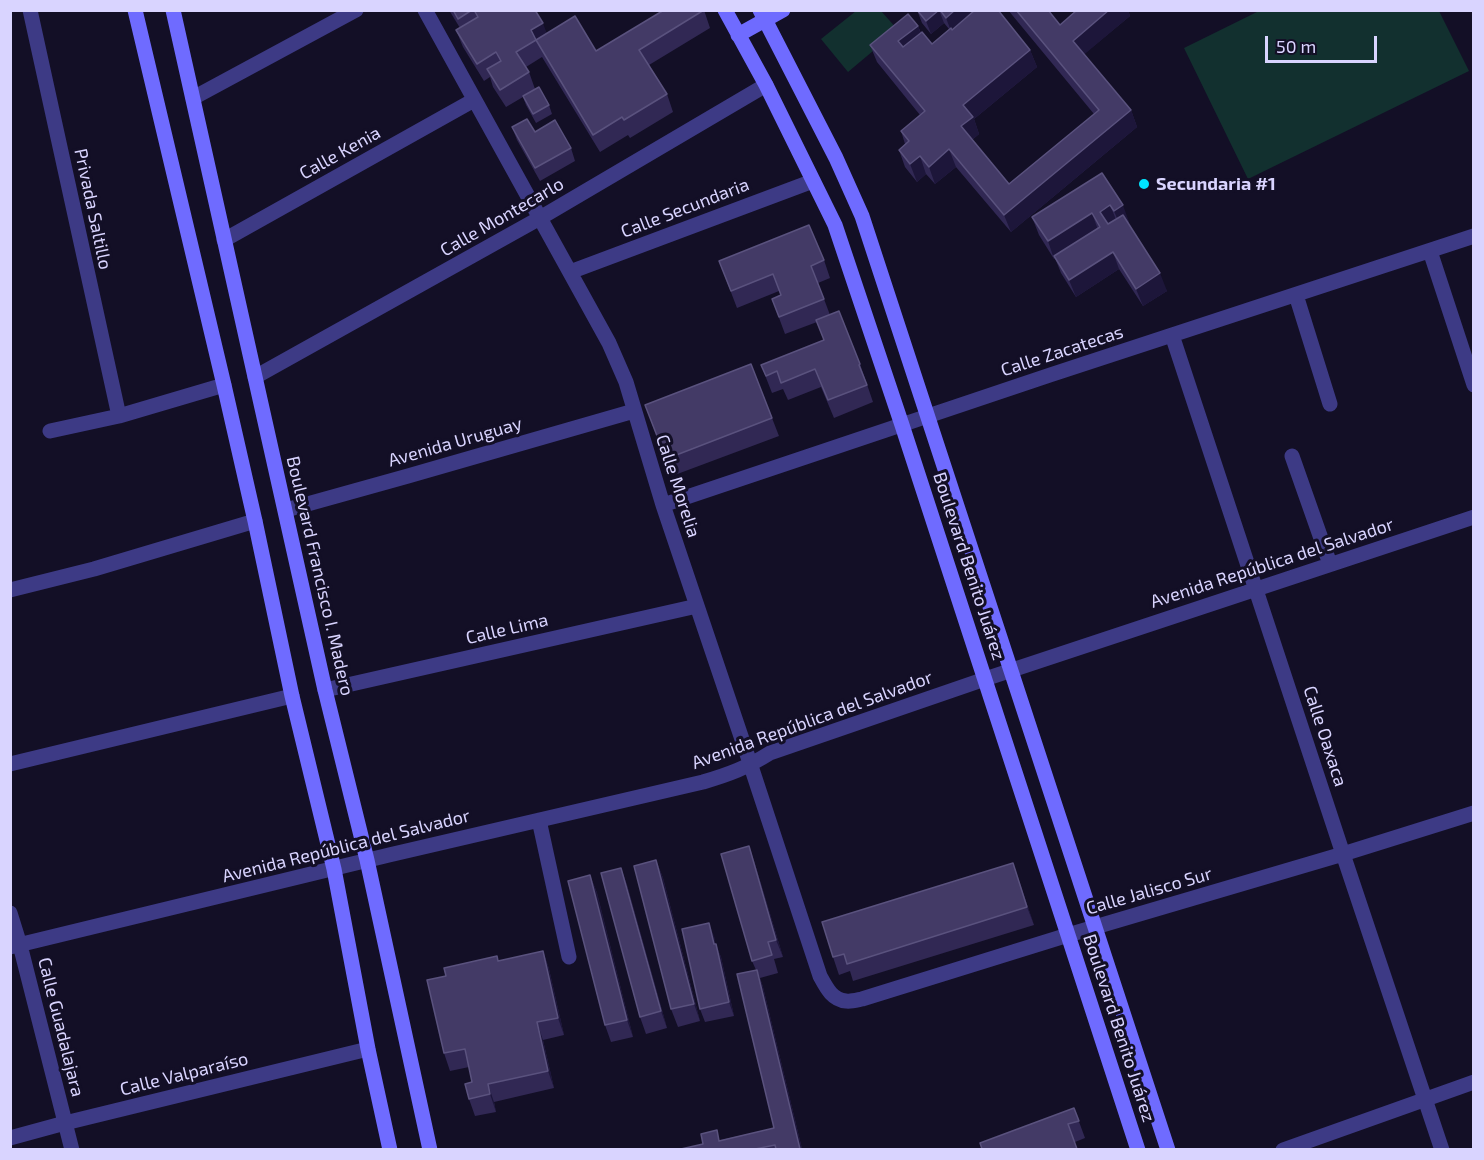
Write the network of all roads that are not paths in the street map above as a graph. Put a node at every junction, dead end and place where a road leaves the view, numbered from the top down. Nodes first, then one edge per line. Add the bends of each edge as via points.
1 (30, 10) edge
2 (135, 10) edge
3 (173, 10) edge
4 (356, 10) edge
5 (425, 10) edge
6 (725, 10) edge
7 (783, 10) edge
8 (763, 15) edge
9 (738, 35) junction
10 (766, 85) junction
11 (194, 98) junction
12 (474, 100) junction
13 (813, 181) junction
14 (540, 218) junction
15 (1473, 236) edge
16 (224, 240) junction
17 (1430, 252) junction
18 (570, 272) junction
19 (1296, 295) junction
20 (1172, 335) junction
21 (1467, 346) edge
22 (255, 377) junction
23 (1473, 384) edge
24 (224, 385) junction
25 (1330, 404) dead end
26 (634, 411) junction
27 (118, 416) junction
28 (927, 417) junction
29 (902, 425) junction
30 (50, 431) dead end
31 (1292, 456) dead end
32 (663, 505) junction
33 (285, 510) junction
34 (1473, 517) edge
35 (255, 521) junction
36 (1330, 564) junction
37 (1257, 589) junction
38 (10, 590) edge
39 (697, 606) junction
40 (1011, 671) junction
41 (985, 679) junction
42 (325, 690) junction
43 (292, 696) junction
44 (10, 764) edge
45 (751, 765) junction
46 (1473, 813) edge
47 (539, 820) junction
48 (1343, 854) junction
49 (367, 860) junction
50 (334, 869) junction
51 (10, 914) edge
52 (1095, 927) junction
53 (1068, 935) junction
54 (15, 946) edge
55 (569, 957) dead end
56 (836, 998) joint
57 (368, 1049) junction
58 (1473, 1082) edge
59 (1425, 1098) junction
60 (65, 1123) junction
61 (10, 1138) edge
62 (72, 1149) edge
63 (390, 1149) edge
64 (430, 1149) edge
65 (1138, 1149) edge
66 (1168, 1149) edge
67 (1283, 1149) edge
68 (1442, 1149) edge

1 - 27 street, Privada Saltillo
2 - 24 main road
3 - 11 main road, Boulevard Francisco I. Madero
4 - 11 street
5 - 12 street, Calle Morelia
6 - 9 main road, Boulevard Benito Juárez
7 - 8 main road
8 - 9 main road
8 - 28 main road, Boulevard Benito Juárez via 862,216
9 - 10 main road, Boulevard Benito Juárez
10 - 13 main road, Boulevard Benito Juárez
10 - 14 street, Calle Montecarlo
11 - 16 main road, Boulevard Francisco I. Madero
12 - 14 street, Calle Morelia
12 - 16 street, Calle Kenia
13 - 18 street, Calle Secundaria
13 - 29 main road, Boulevard Benito Juárez via 835,225
14 - 18 street, Calle Morelia
14 - 22 street, Calle Montecarlo
15 - 17 street, Calle Zacatecas
16 - 22 main road, Boulevard Francisco I. Madero
17 - 19 street, Calle Zacatecas
17 - 21 street
18 - 26 street, Calle Morelia via 609,343
19 - 20 street, Calle Zacatecas
19 - 25 street
20 - 28 street, Calle Zacatecas
20 - 37 street, Calle Oaxaca
21 - 23 street
22 - 33 main road, Boulevard Francisco I. Madero
24 - 27 street
24 - 35 main road
26 - 32 street, Calle Morelia
26 - 33 street, Avenida Uruguay
27 - 30 street
28 - 29 street, Calle Zacatecas
28 - 40 main road, Boulevard Benito Juárez
29 - 32 street, Calle Zacatecas
29 - 41 main road, Boulevard Benito Juárez
31 - 36 street
32 - 39 street, Calle Morelia
33 - 42 main road, Boulevard Francisco I. Madero
34 - 36 street, Avenida República del Salvador
35 - 38 street
35 - 43 main road
36 - 37 street, Avenida República del Salvador
37 - 40 street, Avenida República del Salvador
37 - 48 street, Calle Oaxaca
39 - 42 street, Calle Lima
39 - 45 street, Calle Morelia
40 - 41 street, Avenida República del Salvador
40 - 52 main road, Boulevard Benito Juárez
41 - 45 street, Avenida República del Salvador via 770,753
41 - 53 main road, Boulevard Benito Juárez
42 - 49 main road, Boulevard Francisco I. Madero
43 - 44 street
43 - 50 main road
45 - 47 street, Avenida República del Salvador via 703,782
45 - 56 street, Calle Morelia via 820,976
46 - 48 street, Calle Jalisco Sur
47 - 49 street, Avenida República del Salvador
47 - 55 street
48 - 52 street, Calle Jalisco Sur
48 - 59 street, Calle Oaxaca
49 - 50 street, Avenida República del Salvador
49 - 64 main road, Boulevard Francisco I. Madero
50 - 54 street, Avenida República del Salvador
50 - 57 main road
51 - 54 street, Calle Guadalajara
52 - 53 street, Calle Jalisco Sur
52 - 66 main road, Boulevard Benito Juárez
53 - 56 street, Calle Jalisco Sur via 862,999
53 - 65 main road, Boulevard Benito Juárez
54 - 60 street, Calle Guadalajara
57 - 60 street, Calle Valparaíso
57 - 63 main road
58 - 59 street
59 - 67 street
59 - 68 street, Calle Oaxaca
60 - 61 street, Calle Valparaíso
60 - 62 street, Calle Guadalajara

